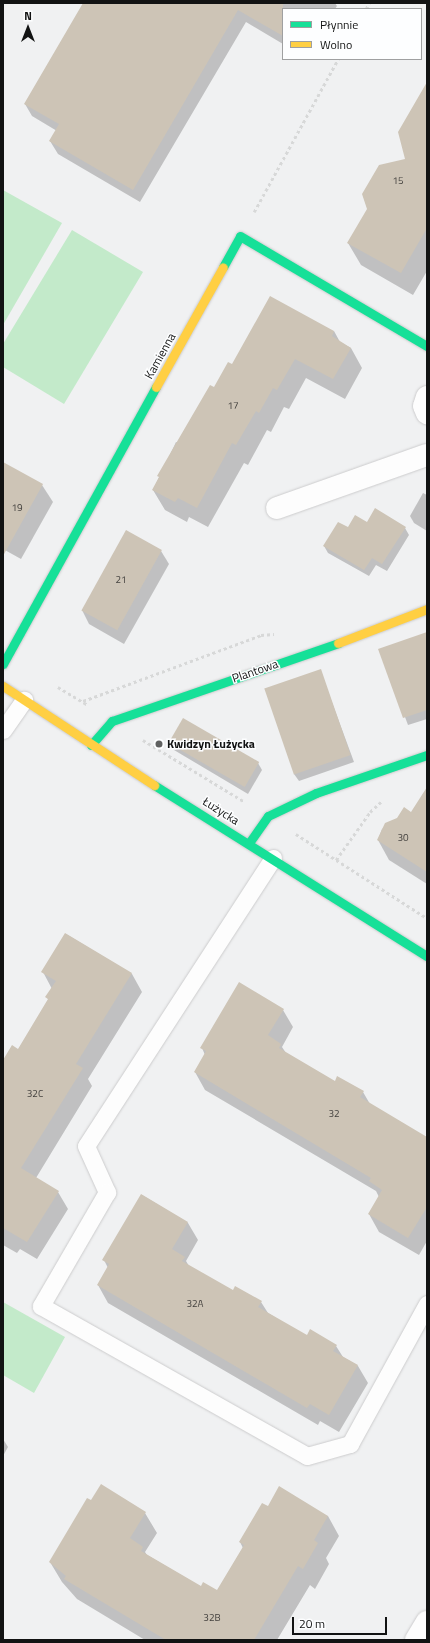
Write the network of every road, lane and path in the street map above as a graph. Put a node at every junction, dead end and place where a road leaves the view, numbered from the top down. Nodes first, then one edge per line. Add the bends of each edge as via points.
1 (337, 60) edge
2 (240, 236) junction
3 (427, 346) edge
4 (427, 397) edge
5 (427, 413) edge
6 (427, 455) edge
7 (277, 508) dead end
8 (427, 609) edge
9 (3, 664) edge
10 (52, 683) dead end
11 (3, 686) edge
12 (24, 700) junction
13 (112, 721) junction
14 (3, 730) edge
15 (91, 745) junction
16 (427, 755) edge
17 (386, 797) dead end
18 (268, 816) junction
19 (249, 843) junction
20 (272, 858) junction
21 (336, 860) junction
22 (427, 918) edge
23 (427, 956) edge
24 (427, 1304) edge
25 (427, 1622) edge
26 (416, 1640) edge

1 - 2 path
2 - 3 street
2 - 9 street, Kamienna
4 - 5 street via 424,406
6 - 7 street
8 - 13 street, Plantowa via 354,638
10 - 13 path
11 - 12 street, Łużycka
12 - 14 lane
12 - 15 street, Łużycka
13 - 15 street, Plantowa
13 - 18 path
15 - 19 street, Łużycka
16 - 18 street via 316,793
17 - 21 path via 370,812
18 - 19 street
18 - 21 path
19 - 20 street, Łużycka
20 - 23 street, Łużycka
20 - 24 lane via 86,1146 106,1192 41,1306 307,1456 350,1444
21 - 22 path
25 - 26 street

